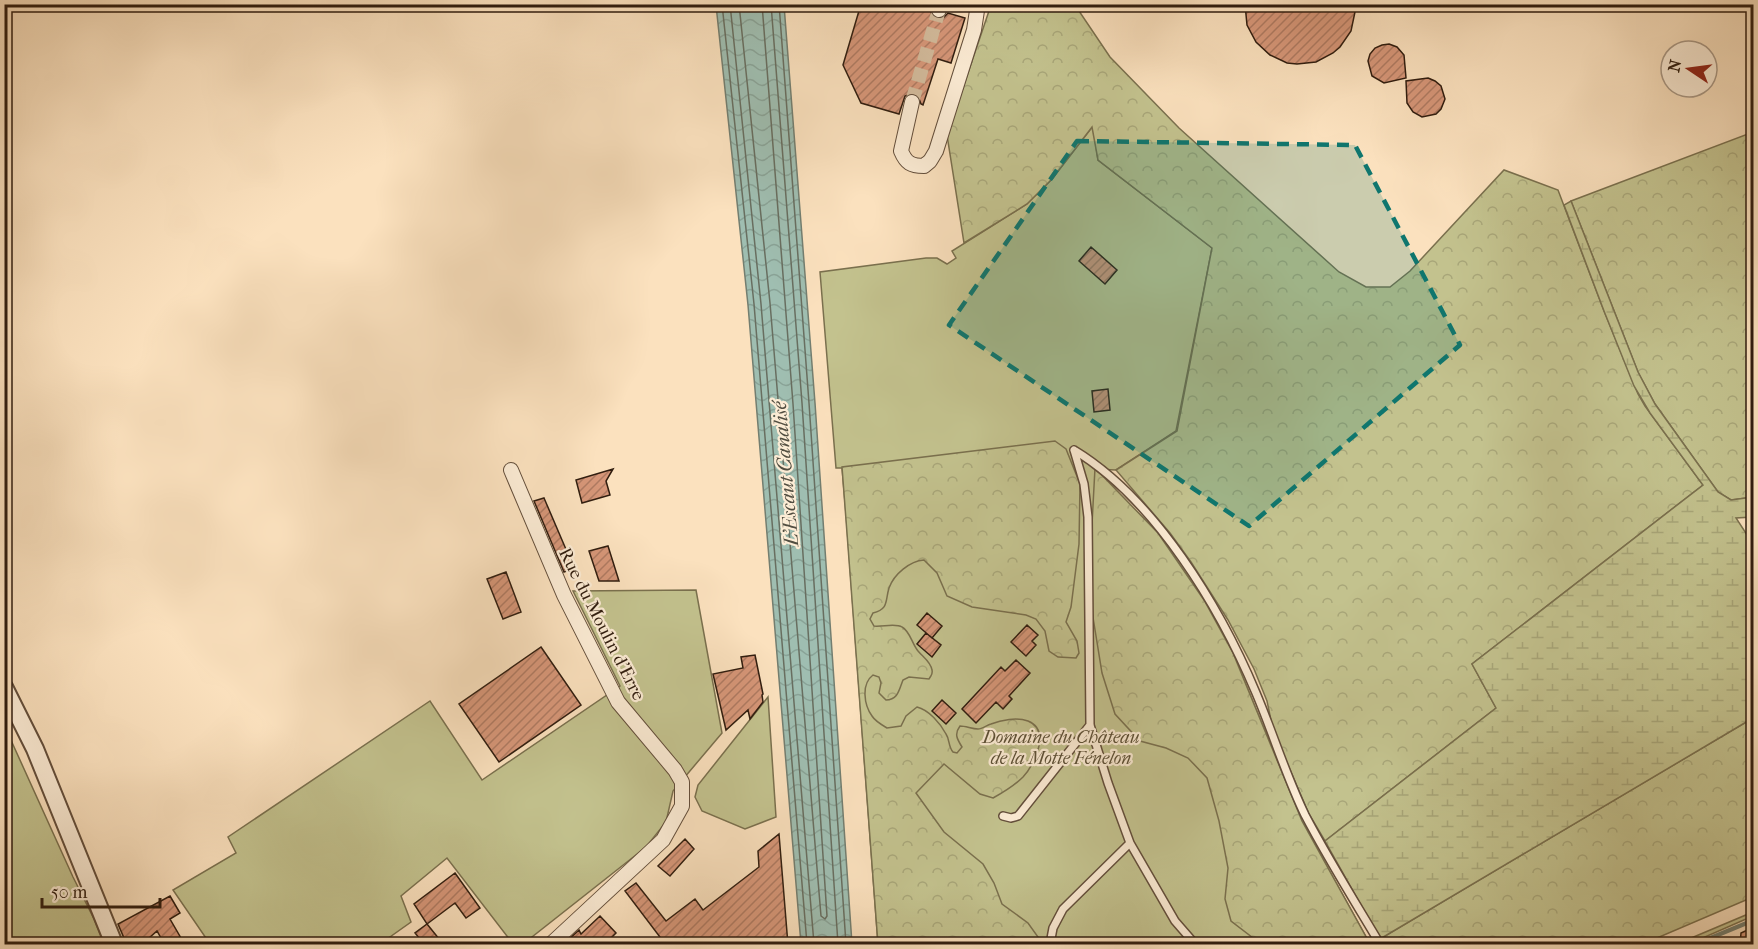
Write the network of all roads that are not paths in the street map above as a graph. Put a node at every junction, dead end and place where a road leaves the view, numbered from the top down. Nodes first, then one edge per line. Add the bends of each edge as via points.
1 (978, 4) edge
2 (912, 102) tunnel mouth
3 (511, 470) dead end
4 (4, 687) edge
5 (1090, 725) junction
6 (1003, 816) dead end
7 (1130, 843) junction
8 (553, 944) edge
9 (114, 945) edge
10 (1050, 945) edge
11 (1195, 945) edge
12 (1380, 945) edge

1 - 2 street via 974,30 936,151 924,166 909,164 901,151
3 - 8 street, Rue du Moulin d'Erre via 564,595 618,702 682,782 682,806 663,840
4 - 9 street via 35,750
5 - 6 lane via 1018,816
5 - 7 lane
5 - 12 lane via 1088,517 1074,450 1108,473 1143,508 1201,586 1255,691 1305,814
7 - 10 lane via 1063,909
7 - 11 lane via 1176,921

